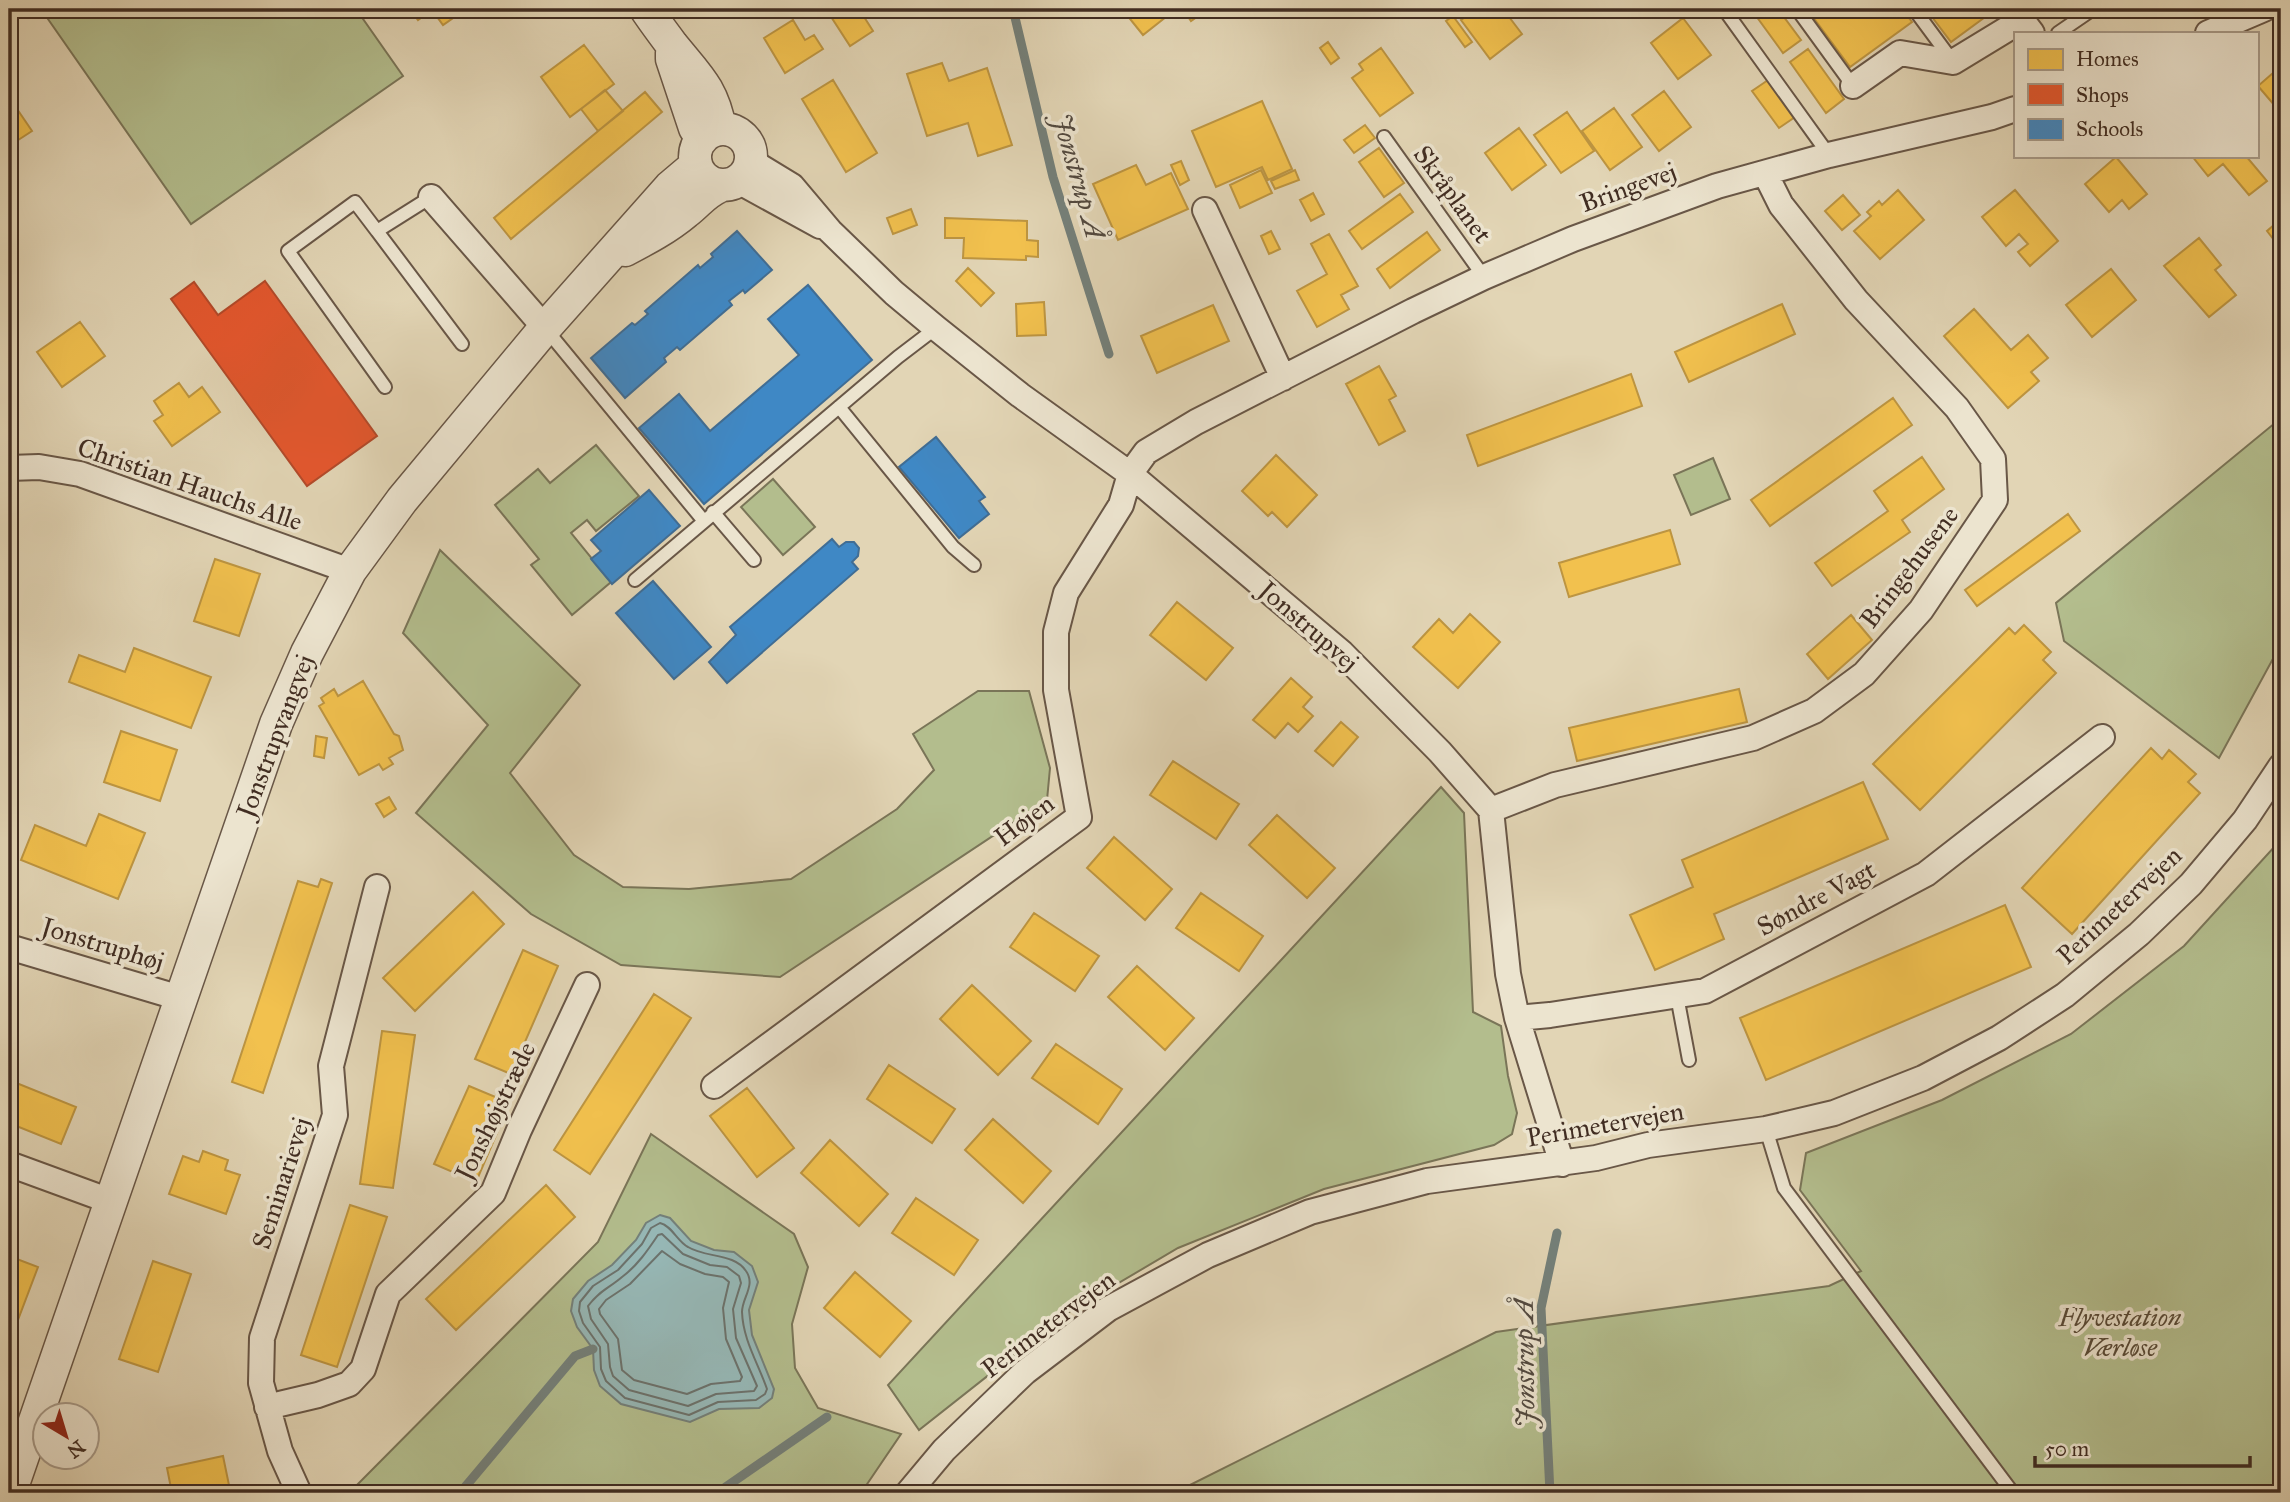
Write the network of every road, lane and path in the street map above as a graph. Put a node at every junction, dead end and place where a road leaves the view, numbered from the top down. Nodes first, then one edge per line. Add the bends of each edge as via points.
1 (646, 9) edge
2 (1724, 9) edge
3 (1797, 9) edge
4 (1914, 9) edge
5 (2093, 9) edge
6 (2264, 9) edge
7 (2031, 32) edge
8 (2060, 32) edge
9 (2210, 32) edge
10 (1953, 62) junction
11 (1853, 86) joint
12 (2014, 109) edge
13 (1384, 137) dead end
14 (706, 144) junction
15 (1829, 156) junction
16 (1765, 173) junction
17 (736, 176) junction
18 (431, 197) joint
19 (1205, 210) dead end
20 (377, 231) junction
21 (608, 259) junction
22 (1485, 277) junction
23 (545, 328) junction
24 (936, 328) junction
25 (462, 344) dead end
26 (1283, 378) junction
27 (385, 387) dead end
28 (839, 407) junction
29 (9, 468) edge
30 (1130, 474) junction
31 (708, 516) junction
32 (754, 560) dead end
33 (974, 565) dead end
34 (350, 571) junction
35 (635, 580) dead end
36 (2102, 737) dead end
37 (2281, 766) edge
38 (1491, 810) junction
39 (377, 887) dead end
40 (9, 947) edge
41 (587, 985) dead end
42 (1677, 996) junction
43 (180, 998) junction
44 (1517, 1018) junction
45 (1689, 1059) dead end
46 (714, 1086) dead end
47 (1766, 1129) junction
48 (9, 1164) edge
49 (1562, 1164) junction
50 (110, 1201) junction
51 (267, 1407) junction
52 (10, 1493) edge
53 (299, 1493) edge
54 (908, 1493) edge
55 (2013, 1493) edge

1 - 14 street via 704,82 716,106
2 - 15 lane
3 - 11 lane
4 - 10 lane
5 - 8 lane
6 - 9 street
7 - 10 street via 2022,20
10 - 11 street via 1900,53
12 - 15 street, Bringevej
13 - 22 lane, Skråplanet
14 - 17 street via 705,179
14 - 17 street via 739,133 745,138 750,149
14 - 21 street, Jonstrupvangvej
15 - 16 street, Bringevej
16 - 22 street, Bringevej via 1586,234
16 - 38 street, Bringehusene via 1781,205 1856,300 1957,408 1993,459 1995,500 1921,610 1864,674 1814,712 1753,738 1555,785
17 - 21 street, Jonstrupvangvej via 706,192 652,237
17 - 24 street, Jonstrupvej via 830,231
18 - 20 lane
18 - 23 street
19 - 26 street
20 - 25 lane
20 - 27 lane via 355,202 288,251
21 - 23 street, Jonstrupvangvej
22 - 26 street, Bringevej
23 - 31 lane
23 - 34 street, Jonstrupvangvej via 402,500
24 - 28 lane
24 - 30 street, Jonstrupvej
26 - 30 street, Bringevej via 1146,452
28 - 31 lane
28 - 33 lane via 953,547
29 - 34 street, Christian Hauchs Alle via 39,467 80,474
30 - 38 street, Jonstrupvej via 1342,653
30 - 46 street, Højen via 1121,505 1066,593 1056,632 1056,690 1079,817
31 - 32 lane
31 - 35 lane
34 - 43 street, Jonstrupvangvej via 276,724
36 - 42 street, Søndre Vagt via 1926,874 1706,991
37 - 47 street, Perimetervejen via 2245,820 2191,884 2065,995 1999,1038 1923,1078 1833,1113
38 - 44 street
39 - 51 street, Seminarievej via 331,1066 335,1115 262,1338 261,1383
40 - 43 street, Jonstruphøj
41 - 51 street, Jonshøjstræde via 493,1193 388,1294 363,1369 349,1384
42 - 44 street, Søndre Vagt
42 - 45 lane
43 - 50 street, Jonstrupvangvej
44 - 49 street
47 - 49 street, Perimetervejen via 1687,1138
47 - 55 lane via 1784,1188
48 - 50 street
49 - 54 street, Perimetervejen via 1427,1181 1310,1212 1208,1255 1108,1309 1025,1372 944,1450
50 - 52 street, Jonstrupvangvej
51 - 53 street, Seminarievej

